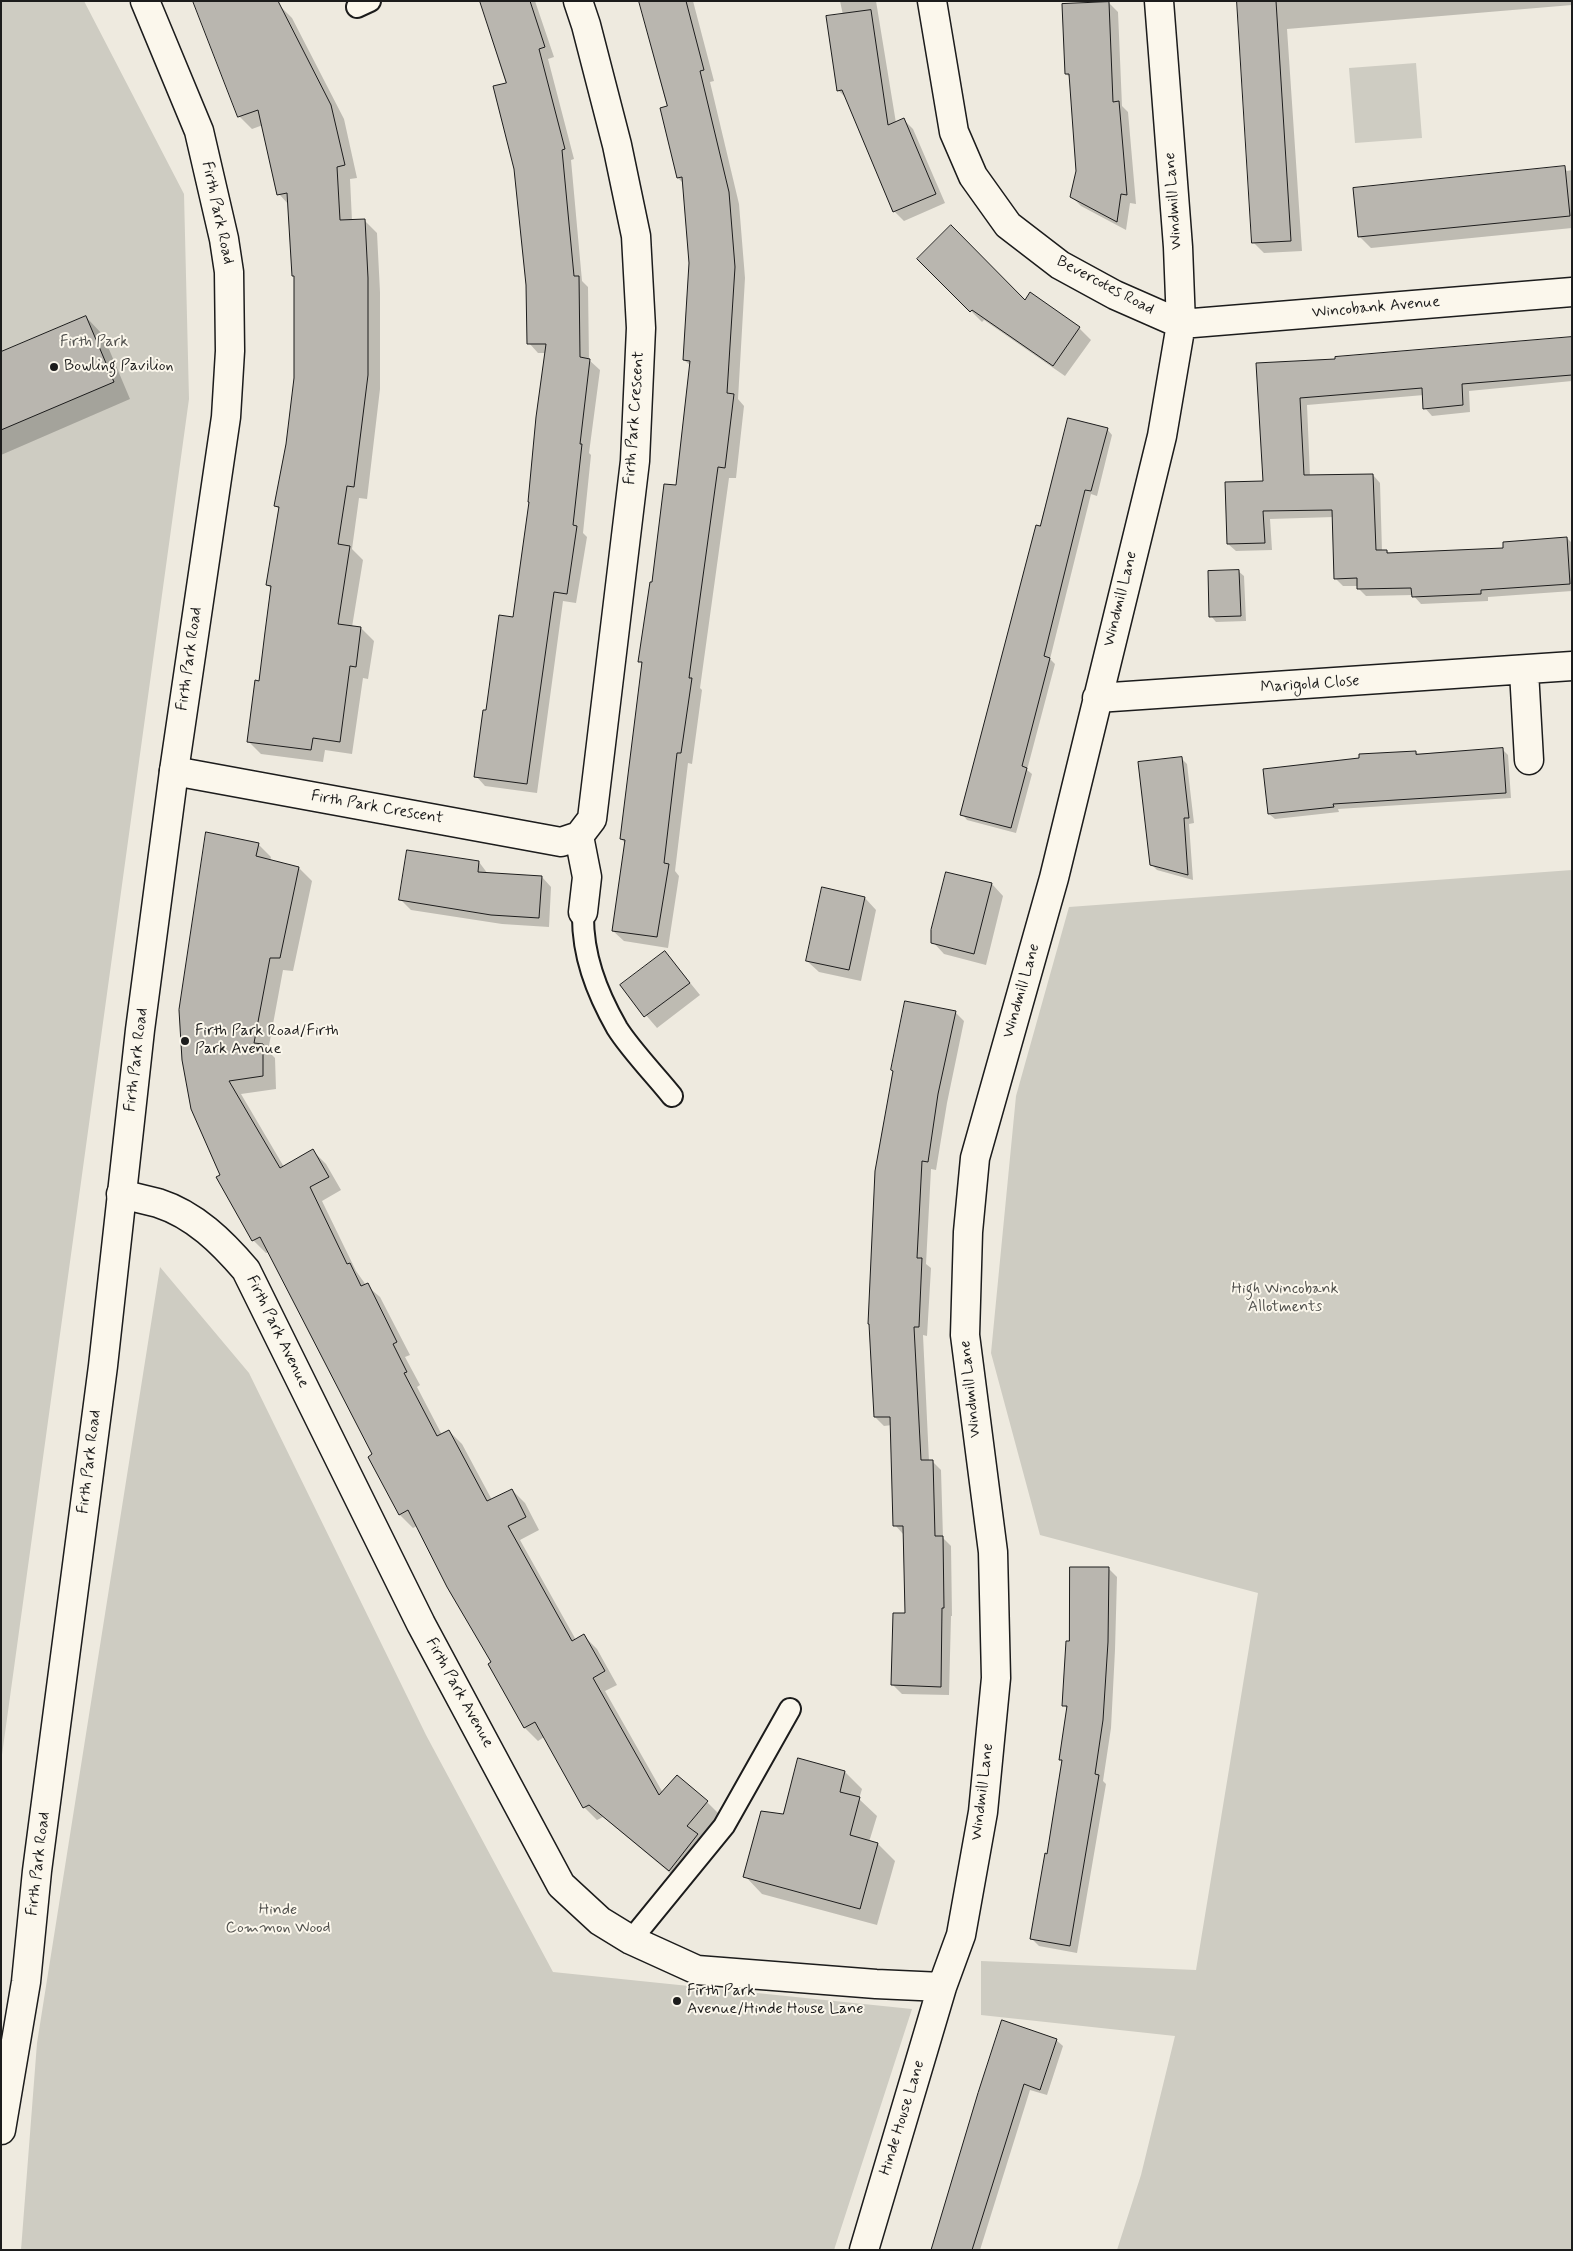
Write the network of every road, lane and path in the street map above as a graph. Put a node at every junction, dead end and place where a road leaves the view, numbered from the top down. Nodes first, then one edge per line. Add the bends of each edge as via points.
1 (145, 1) edge
2 (578, 1) edge
3 (932, 1) edge
4 (1159, 1) edge
5 (1572, 292) edge
6 (1181, 324) junction
7 (1572, 666) edge
8 (1524, 671) junction
9 (1096, 698) junction
10 (1529, 760) dead end
11 (174, 772) junction
12 (579, 836) junction
13 (583, 912) joint
14 (672, 1096) dead end
15 (121, 1194) junction
16 (790, 1709) dead end
17 (631, 1940) junction
18 (942, 1987) junction
19 (1, 2130) edge
20 (864, 2250) edge

1 - 11 street, Firth Park Road via 199,131 229,272 230,351 226,417
2 - 12 street, Firth Park Crescent via 617,145 636,236 641,328 635,461 592,819
3 - 6 street, Bevercotes Road via 954,132 974,176 1008,225 1060,265 1115,295
4 - 6 street, Windmill Lane
5 - 6 street, Wincobank Avenue
6 - 9 street, Windmill Lane via 1162,436
7 - 8 street, Marigold Close
8 - 9 street, Marigold Close
8 - 10 street
9 - 18 street, Windmill Lane via 1054,878 975,1158 968,1232 965,1335 993,1552 996,1678 983,1812 961,1935
11 - 12 street, Firth Park Crescent via 561,842
11 - 15 street, Firth Park Road
12 - 13 street via 586,877
13 - 14 lane via 582,936 592,975 618,1029
15 - 17 street, Firth Park Avenue via 160,1204 198,1223 226,1246 246,1270 421,1624 561,1885 600,1921
15 - 19 street, Firth Park Road via 103,1366 37,1871 26,1982
16 - 17 lane via 724,1826
17 - 18 street, Firth Park Avenue via 697,1970
18 - 20 street, Hinde House Lane

